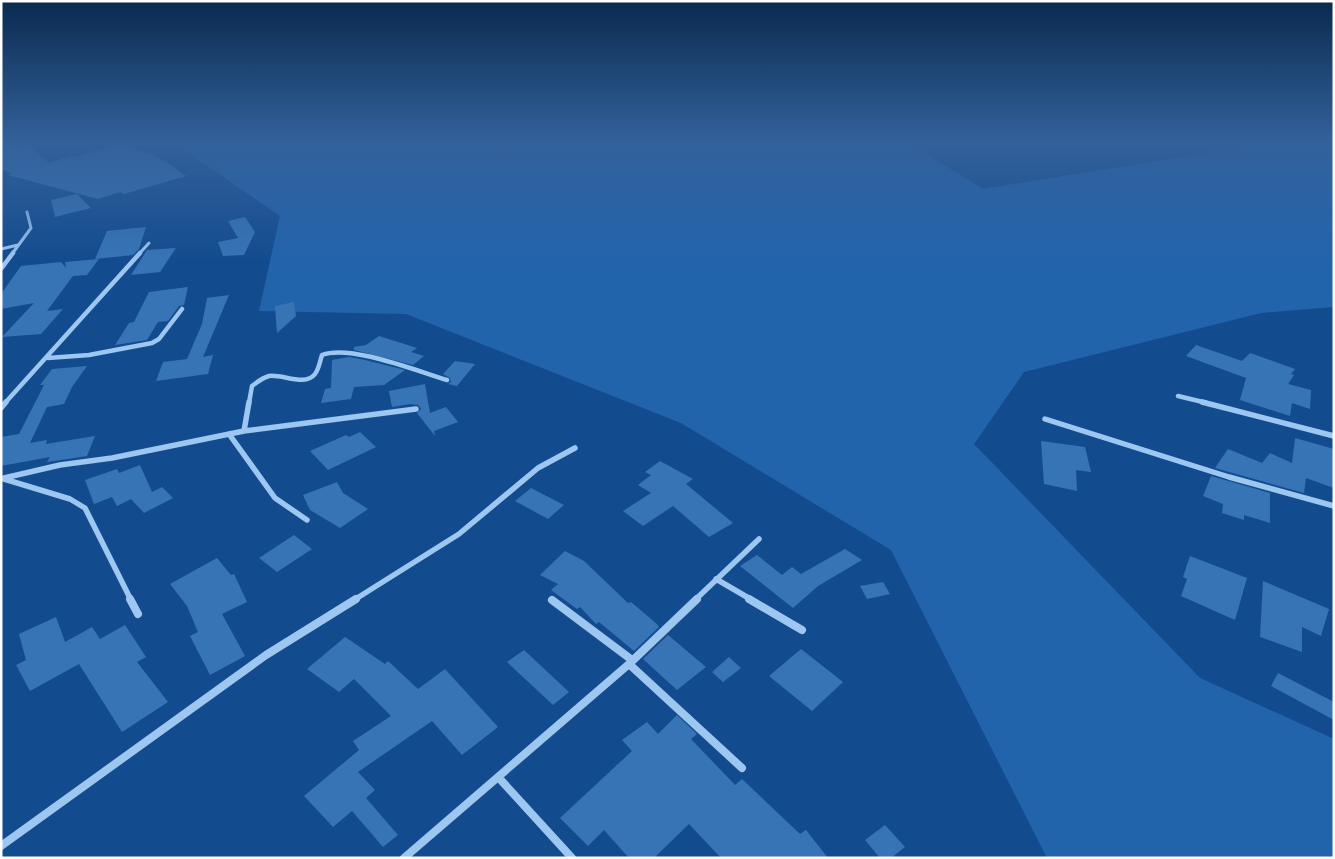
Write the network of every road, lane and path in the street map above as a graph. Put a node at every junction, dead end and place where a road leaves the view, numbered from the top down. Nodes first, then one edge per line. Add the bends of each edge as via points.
1 (27, 212) dead end
2 (149, 244) dead end
3 (18, 245) junction
4 (1, 249) edge
5 (1, 269) edge
6 (182, 309) dead end
7 (48, 358) junction
8 (447, 380) dead end
9 (1178, 396) dead end
10 (1, 408) edge
11 (416, 409) dead end
12 (1045, 419) dead end
13 (244, 431) junction
14 (229, 434) junction
15 (1334, 436) edge
16 (575, 448) dead end
17 (2, 478) edge
18 (1334, 506) edge
19 (307, 520) dead end
20 (759, 539) dead end
21 (716, 579) junction
22 (552, 600) dead end
23 (138, 614) dead end
24 (802, 630) dead end
25 (630, 662) junction
26 (742, 768) dead end
27 (498, 778) junction
28 (1, 846) edge
29 (404, 858) edge
30 (572, 858) edge

1 - 3 street via 30,228
2 - 7 street
3 - 4 street
3 - 5 street
6 - 7 street via 159,339 152,343 88,355
7 - 10 street
8 - 13 street via 352,352 326,353 310,378 272,376 252,386
9 - 15 street
11 - 13 street
12 - 18 street
13 - 14 street
14 - 17 street
14 - 19 street via 274,498
16 - 28 street via 538,468 458,534 266,655
17 - 23 street via 70,499 85,508
20 - 21 street
21 - 24 street
21 - 25 street
22 - 25 street
25 - 26 street
25 - 27 street
27 - 29 street
27 - 30 street

